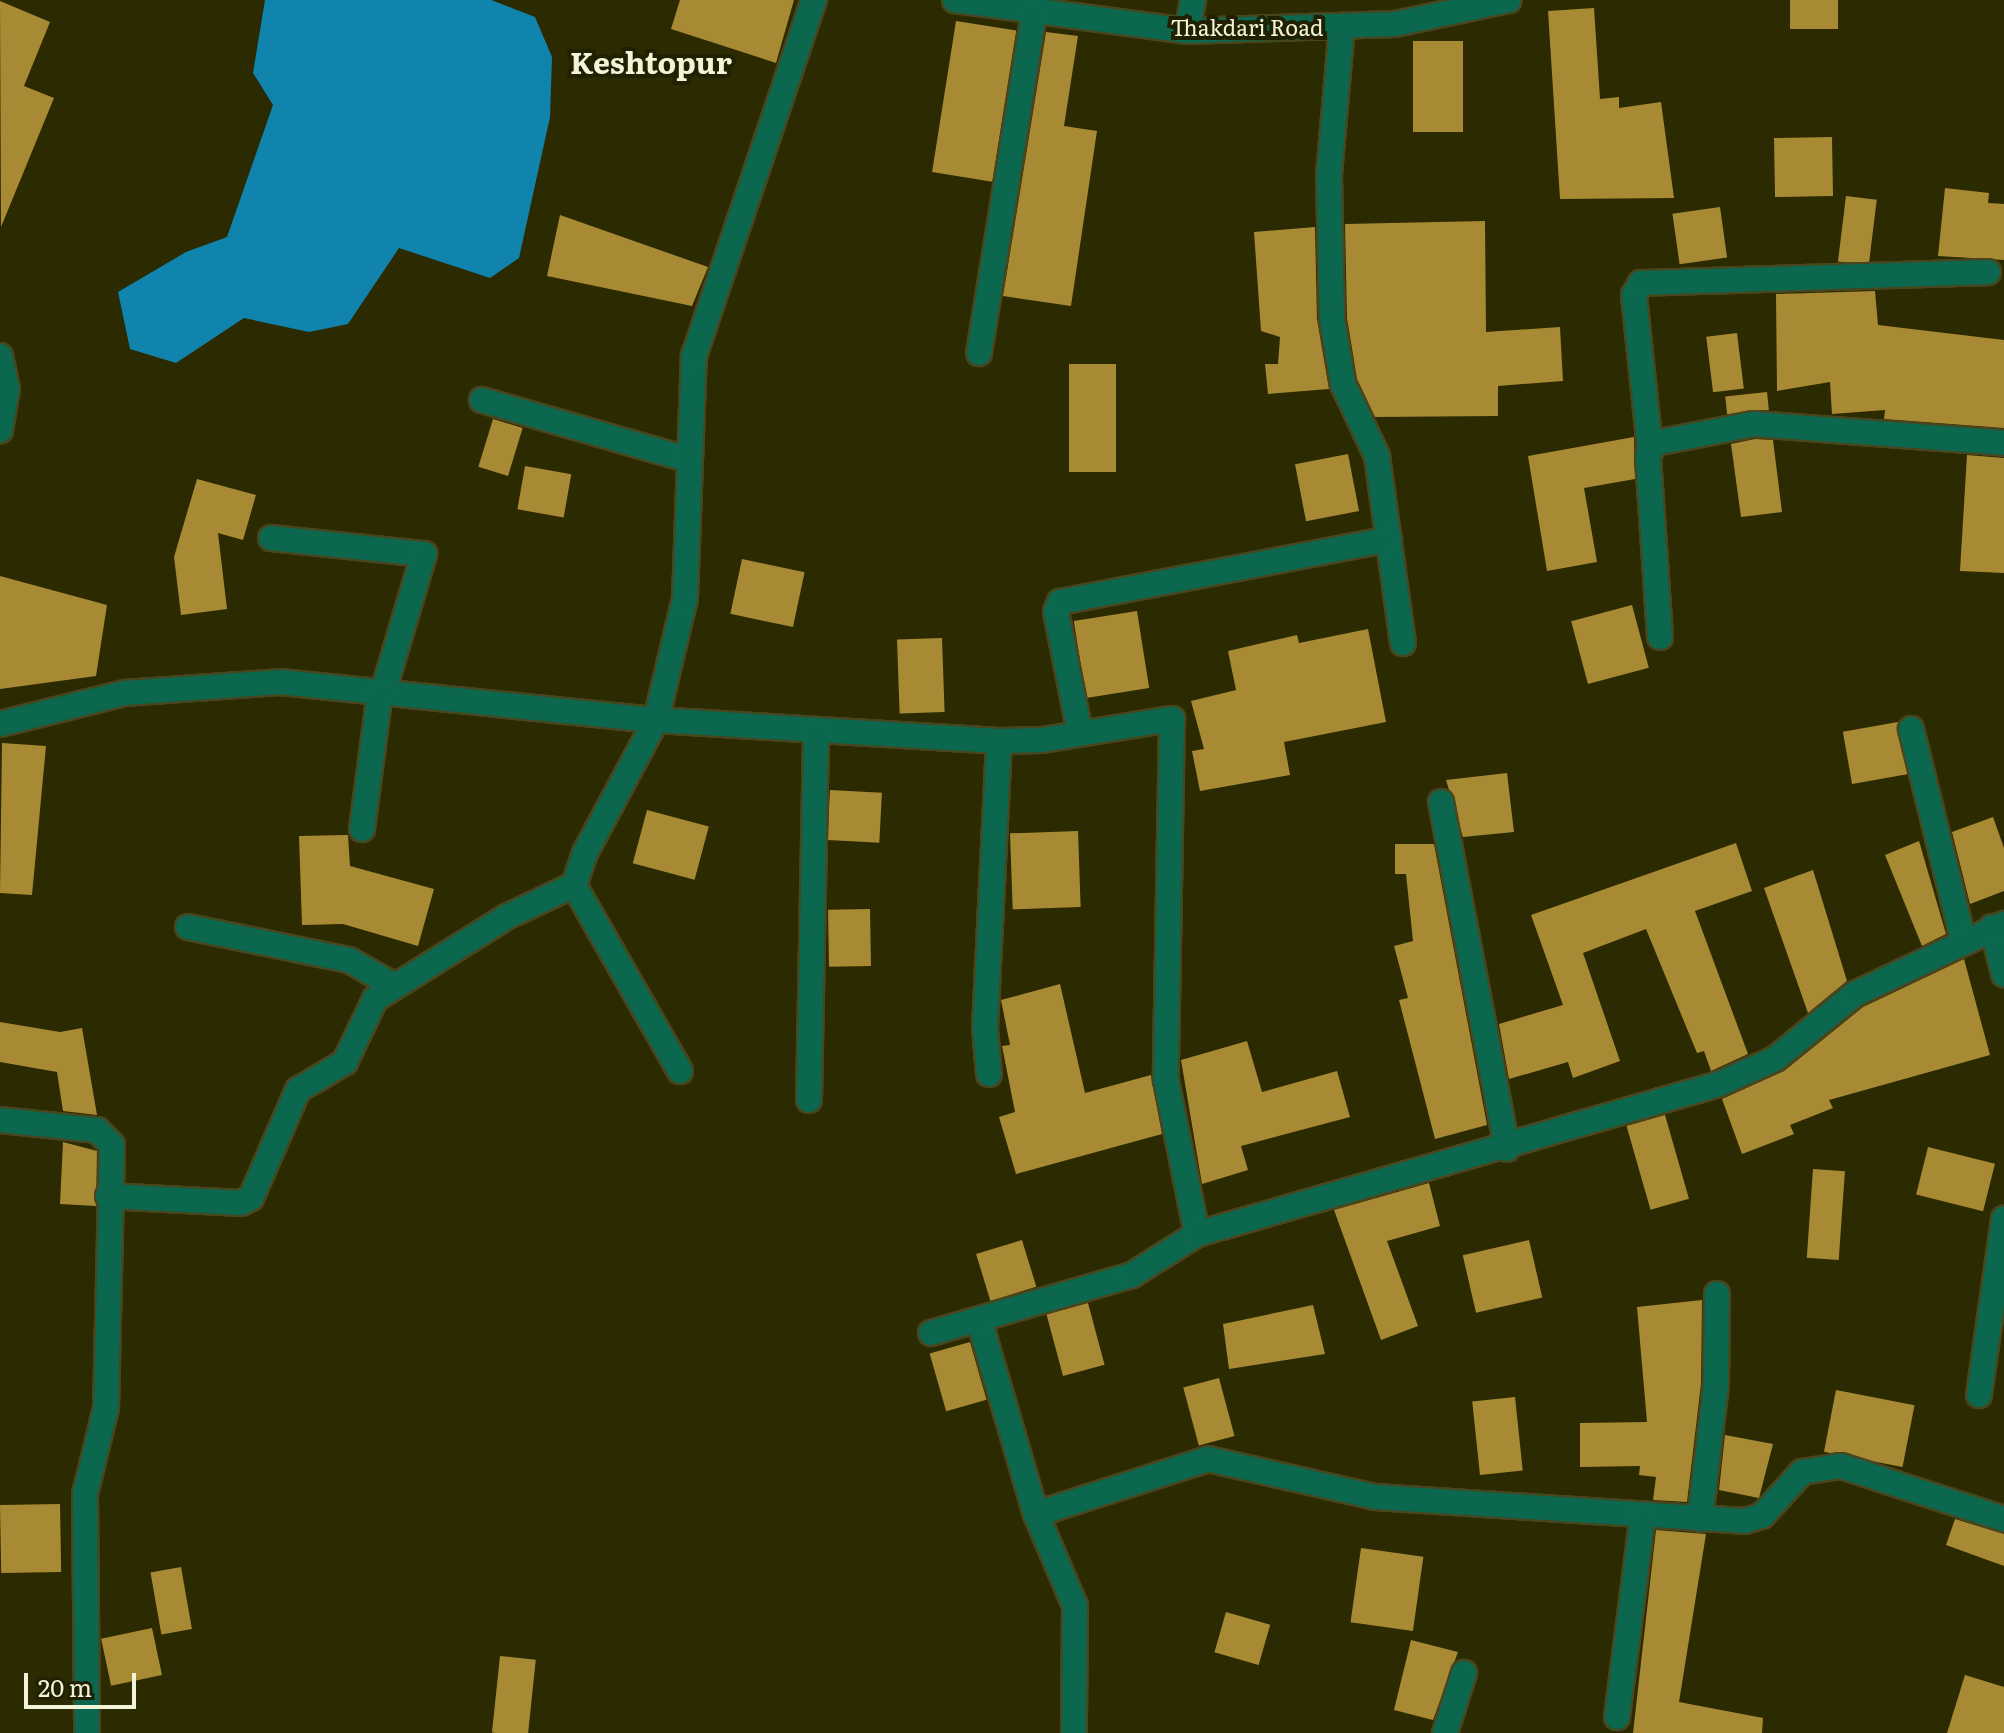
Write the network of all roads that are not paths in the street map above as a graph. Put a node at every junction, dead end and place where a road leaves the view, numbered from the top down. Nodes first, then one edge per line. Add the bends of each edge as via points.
1 (814, 0) edge
2 (955, 0) edge
3 (1193, 0) edge
4 (1509, 0) edge
5 (1034, 14) junction
6 (1342, 26) junction
7 (1187, 31) junction
8 (1988, 272) dead end
9 (979, 353) dead end
10 (0, 356) edge
11 (482, 400) dead end
12 (0, 430) edge
13 (2004, 443) edge
14 (1650, 448) junction
15 (690, 460) junction
16 (271, 538) dead end
17 (1389, 539) junction
18 (1660, 637) dead end
19 (1403, 643) dead end
20 (382, 692) junction
21 (656, 720) junction
22 (0, 724) edge
23 (1911, 729) dead end
24 (816, 730) junction
25 (1080, 733) junction
26 (999, 741) junction
27 (1441, 802) dead end
28 (362, 829) dead end
29 (574, 885) junction
30 (1998, 926) edge
31 (188, 927) dead end
32 (1963, 939) junction
33 (2004, 974) edge
34 (391, 984) junction
35 (680, 1071) dead end
36 (989, 1074) dead end
37 (809, 1100) dead end
38 (0, 1120) edge
39 (1507, 1149) junction
40 (108, 1196) junction
41 (2004, 1219) edge
42 (1197, 1234) junction
43 (1717, 1294) dead end
44 (980, 1323) junction
45 (931, 1333) dead end
46 (1979, 1395) dead end
47 (1036, 1514) junction
48 (1643, 1515) junction
49 (1700, 1519) junction
50 (2004, 1519) edge
51 (1464, 1673) dead end
52 (1617, 1717) dead end
53 (87, 1733) edge
54 (1074, 1733) edge
55 (1445, 1733) edge

1 - 15 street via 694,356
2 - 5 street, Thakdari Road
3 - 7 street
4 - 6 street, Thakdari Road via 1395,24
5 - 7 street, Thakdari Road
5 - 9 street
6 - 7 street, Thakdari Road
6 - 17 street via 1329,176 1332,319 1343,384 1377,456
8 - 14 street via 1641,283 1634,295
10 - 12 street via 7,389
11 - 15 street
13 - 14 street via 1754,424
14 - 18 street
15 - 21 street via 685,598
16 - 20 street via 424,554
17 - 19 street
17 - 25 street via 1060,602 1056,612
20 - 21 street
20 - 22 street via 280,682 124,693
20 - 28 street
21 - 24 street
21 - 29 street via 585,853
23 - 32 street
24 - 26 street
24 - 37 street
25 - 26 street
25 - 42 street via 1161,717 1172,719 1176,728 1166,1080
26 - 36 street via 986,1013
27 - 39 street via 1465,957
29 - 34 street
29 - 35 street
30 - 32 street
30 - 33 street
31 - 34 street via 349,960
32 - 39 street via 1855,994 1775,1059 1719,1084
34 - 40 street via 375,999 345,1062 298,1090 251,1198 241,1203
38 - 40 street via 106,1136 112,1145
39 - 42 street
40 - 53 street via 106,1408 85,1494
41 - 46 street
42 - 44 street via 1132,1275
43 - 49 street via 1716,1385
44 - 45 street
44 - 47 street
47 - 48 street via 1208,1459 1375,1497
47 - 54 street via 1075,1606
48 - 49 street
48 - 52 street
49 - 50 street via 1754,1520 1814,1466 1859,1469
51 - 55 street

